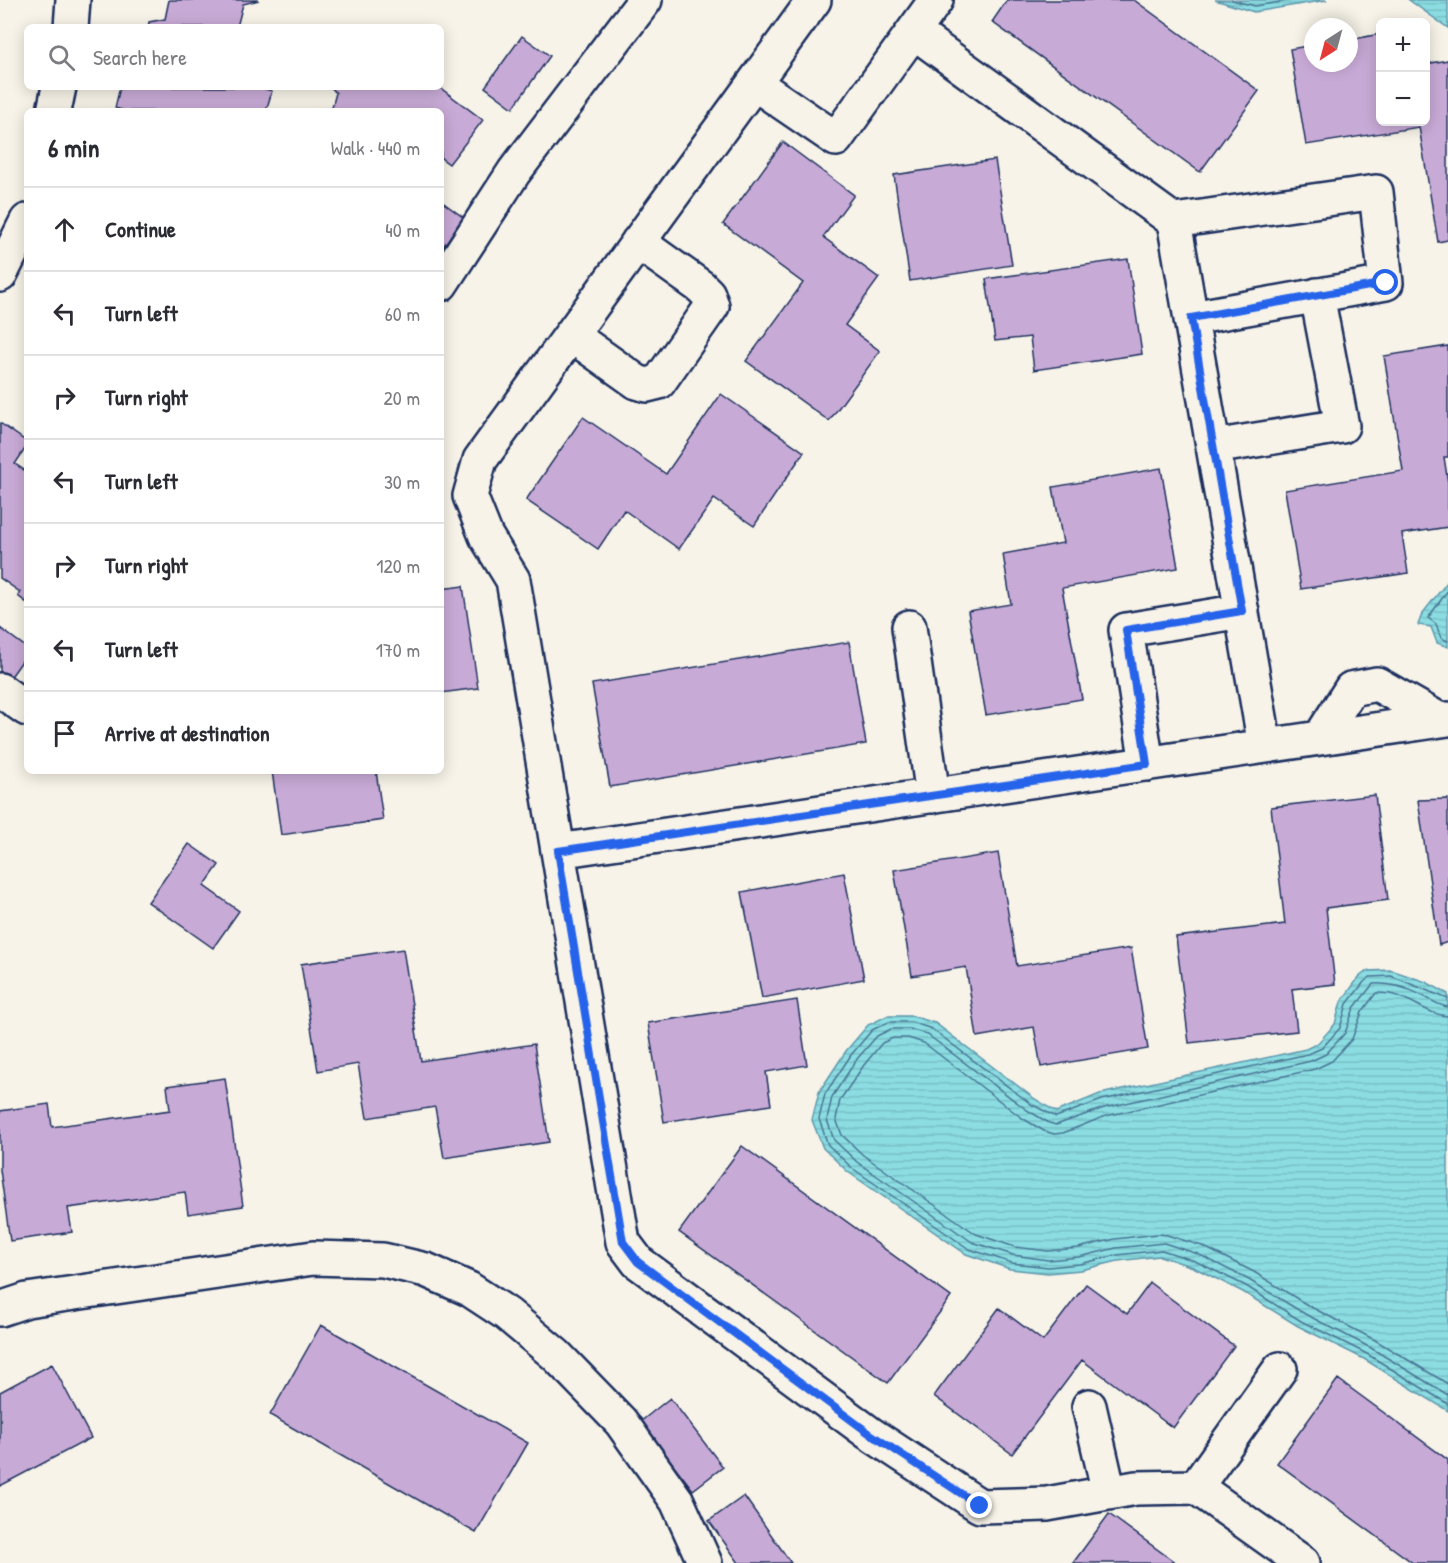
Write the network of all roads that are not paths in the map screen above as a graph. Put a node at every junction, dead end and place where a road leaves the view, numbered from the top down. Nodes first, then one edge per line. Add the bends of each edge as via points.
1 (73, 0) edge
2 (645, 0) edge
3 (814, 0) edge
4 (936, 0) edge
5 (71, 24) edge
6 (914, 32) junction
7 (754, 83) junction
8 (58, 90) edge
9 (55, 108) edge
10 (1174, 221) junction
11 (24, 227) edge
12 (638, 242) junction
13 (0, 275) edge
14 (444, 279) edge
15 (1317, 296) junction
16 (1191, 318) junction
17 (571, 335) junction
18 (1213, 447) junction
19 (1242, 611) junction
20 (909, 627) dead end
21 (0, 690) edge
22 (24, 707) edge
23 (1444, 720) edge
24 (1320, 738) junction
25 (1265, 746) junction
26 (1147, 764) junction
27 (933, 796) junction
28 (558, 851) junction
29 (0, 1309) edge
30 (1280, 1369) dead end
31 (1089, 1406) dead end
32 (1196, 1487) junction
33 (1109, 1493) junction
34 (705, 1563) edge
35 (1303, 1563) edge

1 - 5 lane
2 - 14 lane via 514,172
3 - 7 lane
4 - 6 lane
6 - 7 lane via 836,139
6 - 10 lane
7 - 12 lane
8 - 9 lane
10 - 15 lane via 1376,192 1386,283
10 - 16 lane
11 - 13 lane
12 - 17 lane
12 - 17 lane via 701,287 712,306 659,382 637,382
15 - 16 lane
15 - 18 lane via 1342,426
16 - 18 lane
17 - 28 lane via 480,460 471,496 486,536 513,580
18 - 19 lane
19 - 25 lane
19 - 26 lane via 1126,630
20 - 27 lane
21 - 22 lane
23 - 24 lane
23 - 24 lane via 1377,684 1351,689
24 - 25 lane
25 - 26 lane
26 - 27 lane
27 - 28 lane
28 - 33 lane via 623,1242 638,1262 869,1433 980,1506 1047,1504
29 - 34 lane via 27,1300 313,1258 383,1260 426,1270 468,1289 507,1314 556,1355 621,1422 677,1501
30 - 32 lane
31 - 33 lane
32 - 33 lane via 1136,1488
32 - 35 lane

